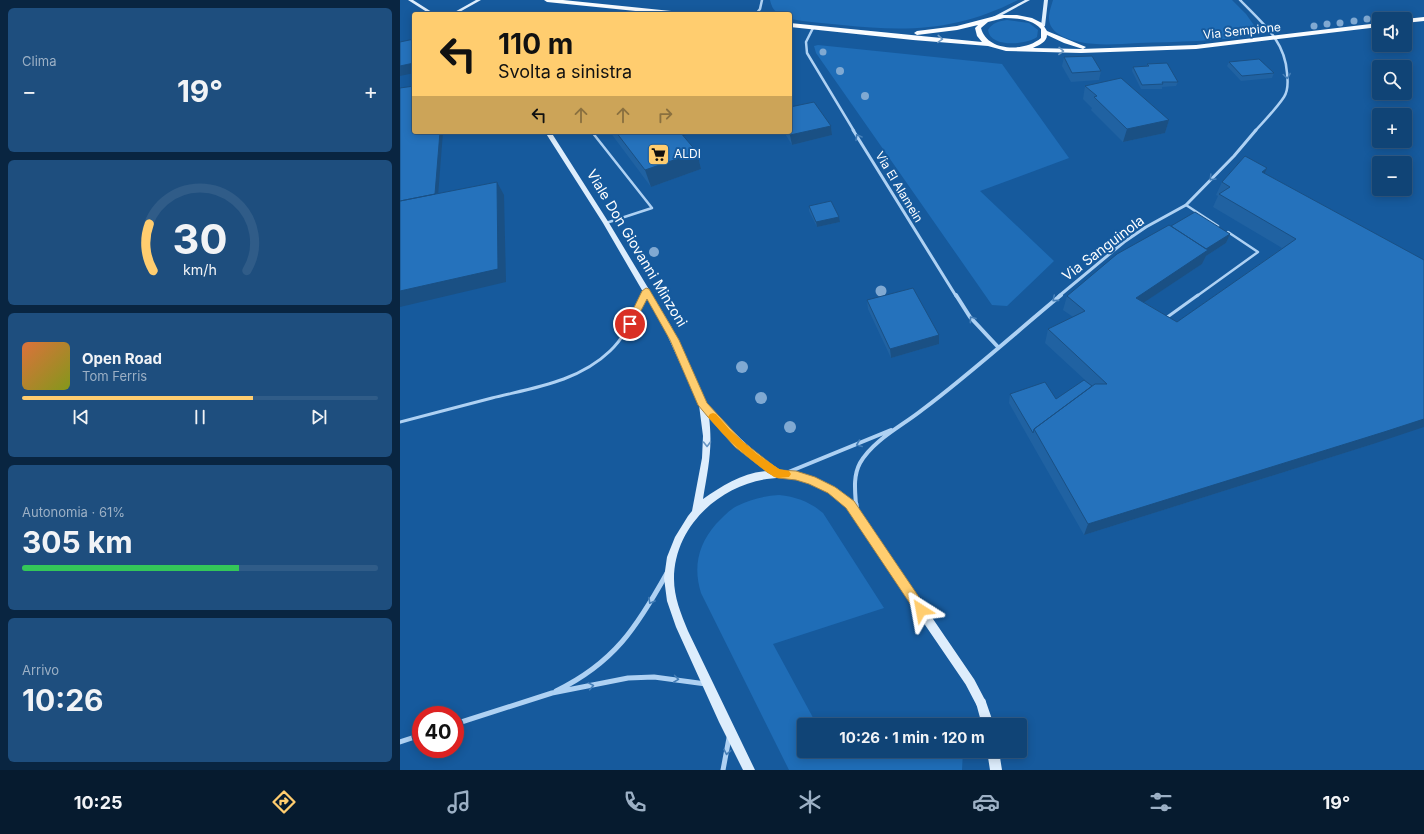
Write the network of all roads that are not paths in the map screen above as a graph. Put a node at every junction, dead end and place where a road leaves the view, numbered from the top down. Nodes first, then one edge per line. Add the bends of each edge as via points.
1 (410, 0) edge
2 (479, 0) edge
3 (547, 0) edge
4 (762, 0) edge
5 (1028, 0) edge
6 (1046, 0) edge
7 (1240, 0) edge
8 (430, 12) edge
9 (457, 12) edge
10 (646, 12) edge
11 (758, 12) edge
12 (993, 18) junction
13 (1424, 19) edge
14 (1412, 20) edge
15 (986, 21) junction
16 (792, 25) edge
17 (1372, 26) edge
18 (813, 28) junction
19 (1044, 29) junction
20 (887, 35) junction
21 (1277, 38) junction
22 (988, 44) junction
23 (1022, 48) junction
24 (1107, 50) junction
25 (549, 134) edge
26 (594, 134) edge
27 (1186, 205) junction
28 (606, 223) junction
29 (1220, 228) edge
30 (1227, 232) edge
31 (646, 291) junction
32 (1161, 322) edge
33 (998, 348) junction
34 (703, 405) junction
35 (400, 422) edge
36 (895, 429) junction
37 (782, 474) junction
38 (696, 512) junction
39 (857, 513) junction
40 (670, 567) junction
41 (708, 684) junction
42 (552, 693) junction
43 (986, 718) edge
44 (464, 721) edge
45 (730, 734) junction
46 (412, 738) edge
47 (400, 742) edge
48 (723, 770) edge
49 (749, 770) edge

1 - 8 street
2 - 9 street
3 - 10 main road
4 - 11 street
5 - 12 street
6 - 19 street
7 - 21 street
12 - 15 main road, Via Sempione
12 - 19 main road, Via Sempione via 1024,18
13 - 14 main road
15 - 20 main road, Via Sempione via 944,30
15 - 22 main road via 978,30 981,39
16 - 18 main road
17 - 21 main road, Via Sempione
18 - 20 main road
33 -> 18 street, Via El Alamein via 970,318 809,57 805,41
19 - 23 main road via 1041,42
19 - 24 main road, Via Sempione via 1071,44
20 -> 22 main road
21 - 24 main road, Via Sempione via 1196,47
21 -> 27 street, Via Sanguinola via 1288,79 1284,96 1234,156
22 - 23 main road via 1002,48
23 -> 24 main road, Via Sempione via 1064,51
25 - 28 street, Viale Don Giovanni Minzoni
26 - 28 lane via 652,208
27 - 29 lane
27 -> 33 street, Via Sanguinola via 1124,242
28 - 31 street, Viale Don Giovanni Minzoni
30 - 32 lane via 1258,252
31 - 34 street, Viale Don Giovanni Minzoni via 675,340
31 - 35 lane via 620,339 607,353 583,370 548,385
33 - 36 street, Via Sanguinola
34 - 37 street, Viale Don Giovanni Minzoni via 738,444
34 -> 38 street, Viale Don Giovanni Minzoni via 706,458
36 -> 37 street, Via Sanguinola
36 - 39 street, Via Sanguinola via 858,464 855,475
37 - 38 street, Viale Don Giovanni Minzoni via 754,477 735,484
37 - 39 street, Viale Don Giovanni Minzoni via 804,477 821,484 842,497
38 - 40 street, Viale Don Giovanni Minzoni via 682,532
39 - 43 street, Viale Don Giovanni Minzoni, bridge via 970,682
40 - 41 street, Viale Don Giovanni Minzoni via 670,590 676,611
40 -> 42 street via 639,621 617,648 598,666
42 -> 41 street via 644,677
41 - 45 street, Viale Don Giovanni Minzoni
42 - 44 street
45 -> 48 street
45 - 49 street, Viale Don Giovanni Minzoni
46 - 47 street

